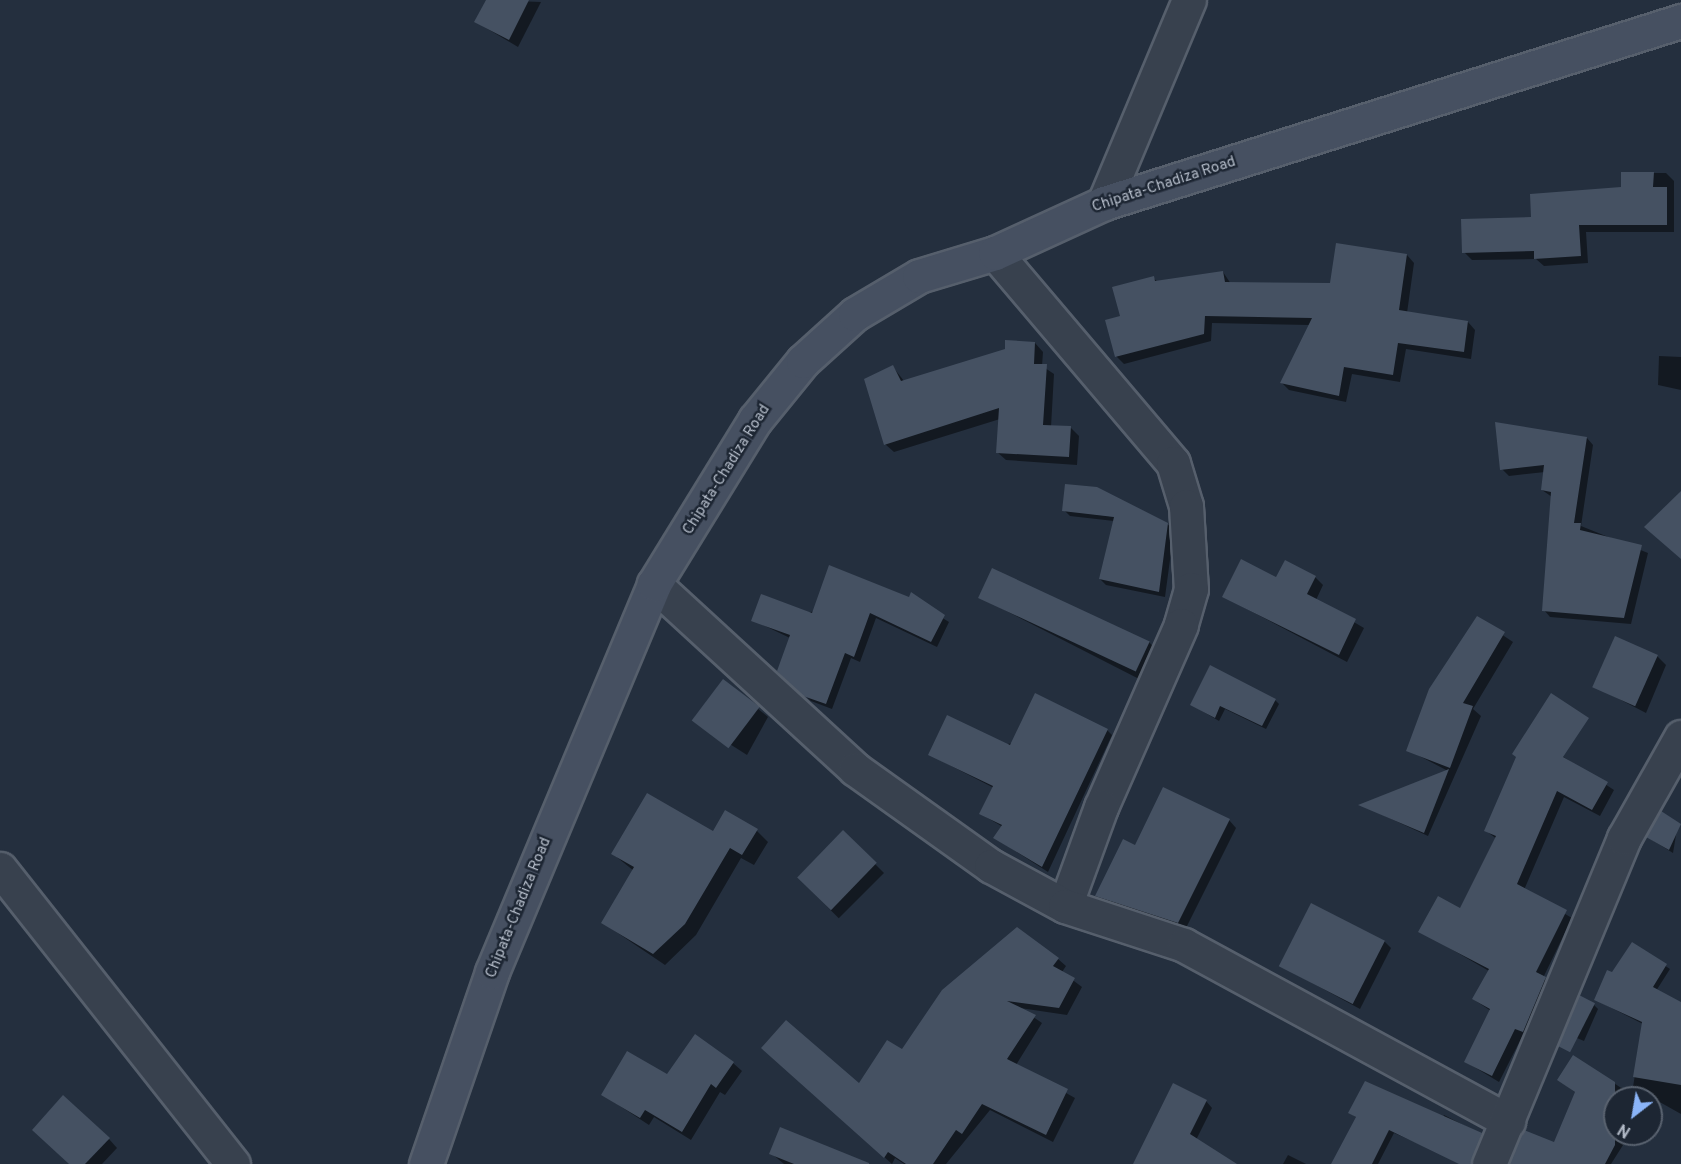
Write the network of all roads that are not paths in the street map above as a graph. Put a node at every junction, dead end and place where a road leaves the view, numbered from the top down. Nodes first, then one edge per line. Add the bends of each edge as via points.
1 (1189, 0) edge
2 (1681, 21) edge
3 (1104, 203) junction
4 (995, 253) junction
5 (654, 584) junction
6 (1681, 738) edge
7 (0, 869) edge
8 (1065, 906) junction
9 (1508, 1121) junction
10 (233, 1164) edge
11 (426, 1164) edge
12 (1489, 1164) edge

1 - 3 street
2 - 3 main road, Chipata-Chadiza Road
3 - 4 main road, Chipata-Chadiza Road
4 - 5 main road, Chipata-Chadiza Road via 919,276 855,314 803,361 755,420
4 - 8 street via 1173,462 1187,516 1191,589 1181,625 1101,807
5 - 8 street via 855,769 991,866
5 - 11 main road, Chipata-Chadiza Road via 492,972
6 - 9 street via 1624,838
7 - 10 street
8 - 9 street via 1184,945
9 - 12 street

